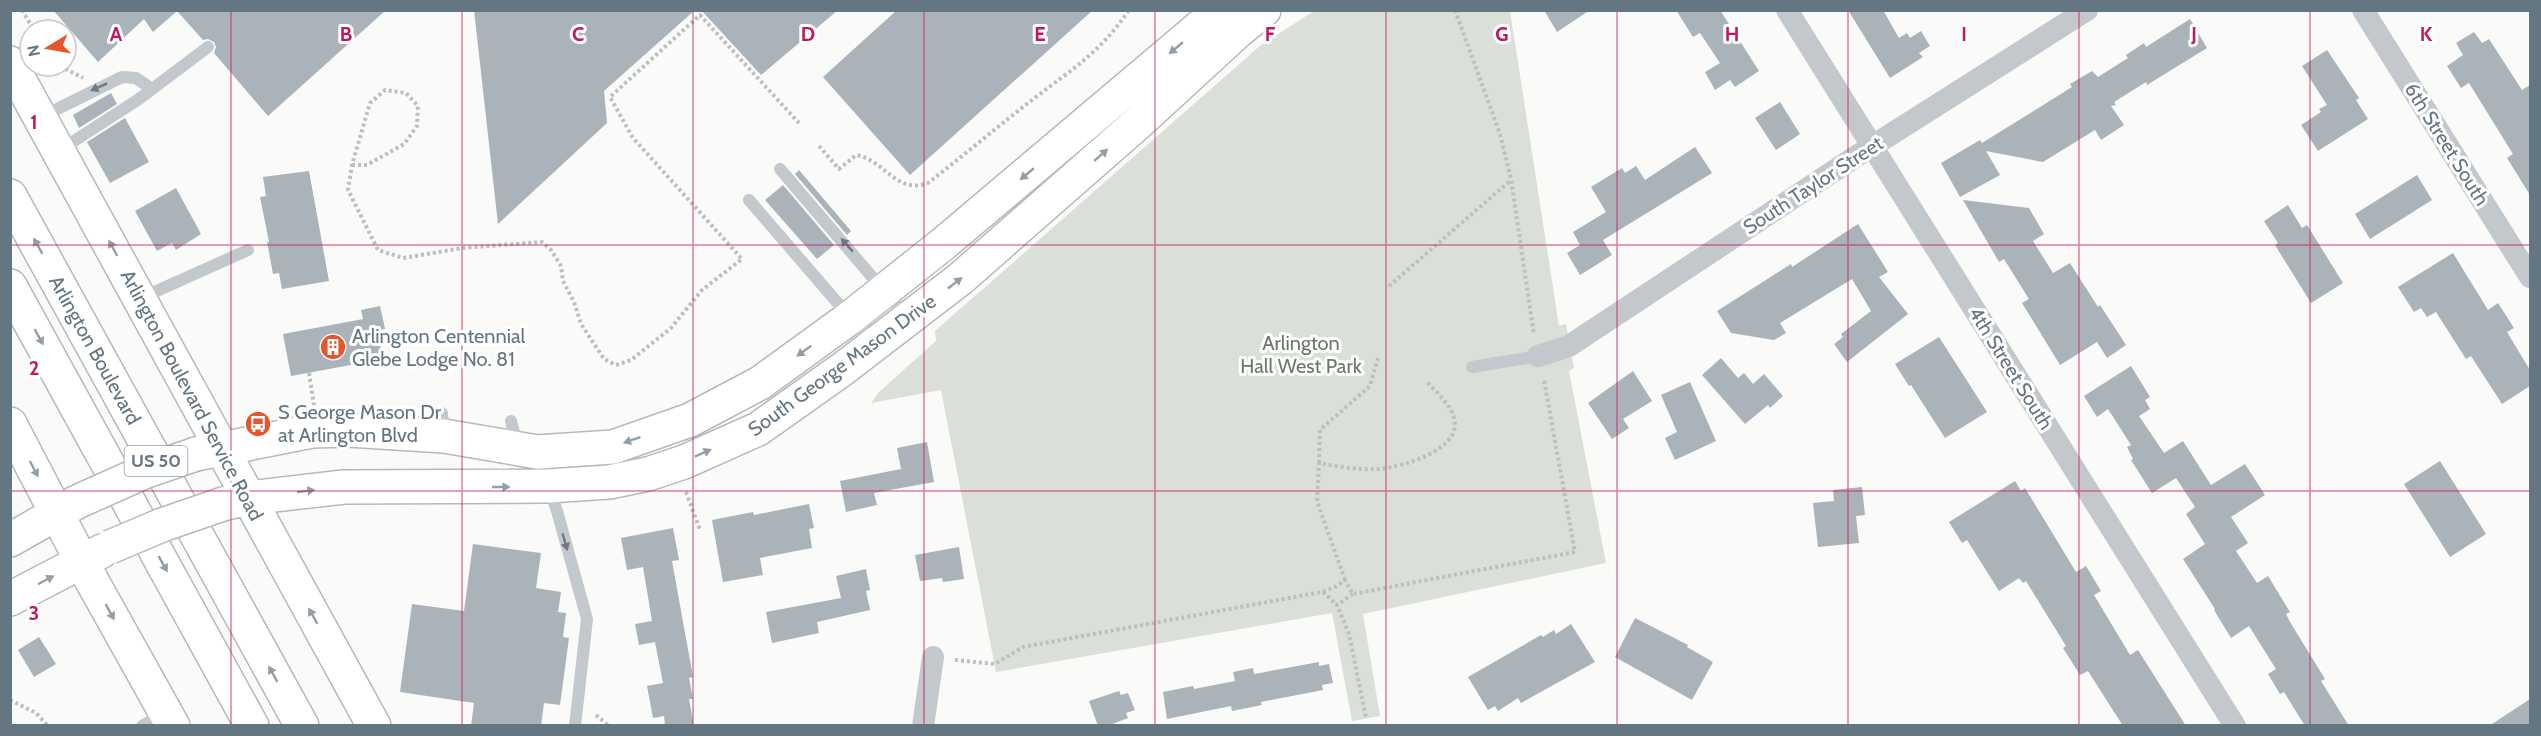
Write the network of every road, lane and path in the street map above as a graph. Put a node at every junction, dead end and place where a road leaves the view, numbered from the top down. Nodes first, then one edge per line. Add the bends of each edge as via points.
1 (1129, 10) edge
2 (1220, 10) edge
3 (1264, 10) edge
4 (1455, 10) edge
5 (1787, 10) edge
6 (2087, 10) edge
7 (2363, 10) edge
8 (208, 47) dead end
9 (10, 63) edge
10 (152, 89) junction
11 (41, 117) junction
12 (799, 123) dead end
13 (819, 146) dead end
14 (1873, 146) junction
15 (60, 150) junction
16 (352, 165) junction
17 (780, 169) dead end
18 (1511, 179) junction
19 (10, 196) edge
20 (749, 200) dead end
21 (248, 250) dead end
22 (2530, 277) edge
23 (10, 286) edge
24 (1389, 286) dead end
25 (885, 290) junction
26 (140, 298) junction
27 (851, 317) junction
28 (908, 319) junction
29 (874, 345) junction
30 (1537, 347) junction
31 (1378, 358) dead end
32 (1472, 367) dead end
33 (309, 373) dead end
34 (1544, 380) dead end
35 (1426, 381) dead end
36 (315, 412) dead end
37 (10, 424) edge
38 (522, 441) junction
39 (208, 451) junction
40 (1319, 463) junction
41 (548, 486) junction
42 (686, 492) dead end
43 (236, 501) junction
44 (68, 507) junction
45 (700, 530) dead end
46 (10, 540) edge
47 (96, 554) junction
48 (1345, 580) junction
49 (1322, 592) junction
50 (1353, 594) junction
51 (10, 599) edge
52 (1337, 605) junction
53 (933, 657) joint
54 (10, 700) edge
55 (596, 715) dead end
56 (1366, 718) dead end
57 (160, 721) edge
58 (48, 726) edge
59 (252, 726) edge
60 (302, 726) edge
61 (374, 726) edge
62 (575, 726) edge
63 (609, 726) edge
64 (923, 726) edge
65 (2235, 726) edge

1 - 13 path via 1090,57 917,188 904,185 869,158 856,155 839,169
2 -> 25 main road, South George Mason Drive
28 -> 3 main road, South George Mason Drive via 960,279
4 - 18 path via 1500,134
5 - 14 street, 4th Street South
6 - 14 street, South Taylor Street
7 - 22 street, 6th Street South
8 - 10 lane
9 - 11 main road, Arlington Boulevard Service Road
10 -> 11 lane via 135,78 122,77
10 - 15 lane
11 - 15 main road, Arlington Boulevard Service Road
12 - 16 path via 700,15 609,97 633,138 742,259 702,290 671,328 631,360 616,364 604,359 581,324 561,266 542,242 403,258 378,250 348,190
14 - 30 street, South Taylor Street via 1569,346
14 - 65 street, 4th Street South
26 -> 15 main road, Arlington Boulevard Service Road
16 - 16 path via 370,103 385,90 406,93 418,106 417,126 404,144 367,165
25 -> 17 lane
18 - 24 path
18 - 30 path
60 -> 19 main road, Arlington Boulevard / US 50
20 - 27 lane
21 - 26 lane
23 -> 59 main road, US 50
25 - 27 main road, South George Mason Drive
25 - 28 lane
26 - 39 main road, Arlington Boulevard Service Road
27 - 29 lane
27 -> 38 main road, South George Mason Drive via 760,383 690,420 613,447
28 - 29 main road, South George Mason Drive
41 -> 29 main road, South George Mason Drive via 609,482 684,462 758,429
30 - 32 lane
31 - 40 path via 1370,386 1320,430
33 - 36 path
34 - 50 path via 1575,552
35 - 40 path via 1454,417 1454,431 1447,443 1395,467
37 -> 44 main road
38 - 39 main road, South George Mason Drive via 443,424 328,430
38 - 41 lane
39 - 43 main road, Arlington Boulevard Service Road
39 - 44 main road, South George Mason Drive, bridge via 137,475
40 - 48 path via 1317,501
43 -> 41 main road, South George Mason Drive via 344,487
41 -> 62 lane via 587,619
42 - 45 path
43 - 47 main road, South George Mason Drive, bridge via 162,525
61 -> 43 main road, Arlington Boulevard Service Road
44 - 46 main road, South George Mason Drive
44 - 47 main road
51 -> 47 main road, South George Mason Drive
47 -> 57 main road
48 - 49 path
48 - 50 path
49 - 52 path
49 - 53 path via 1023,647 995,664
50 - 52 path
52 - 56 path via 1349,634
53 - 64 street
54 - 58 path via 36,712
55 - 63 path

